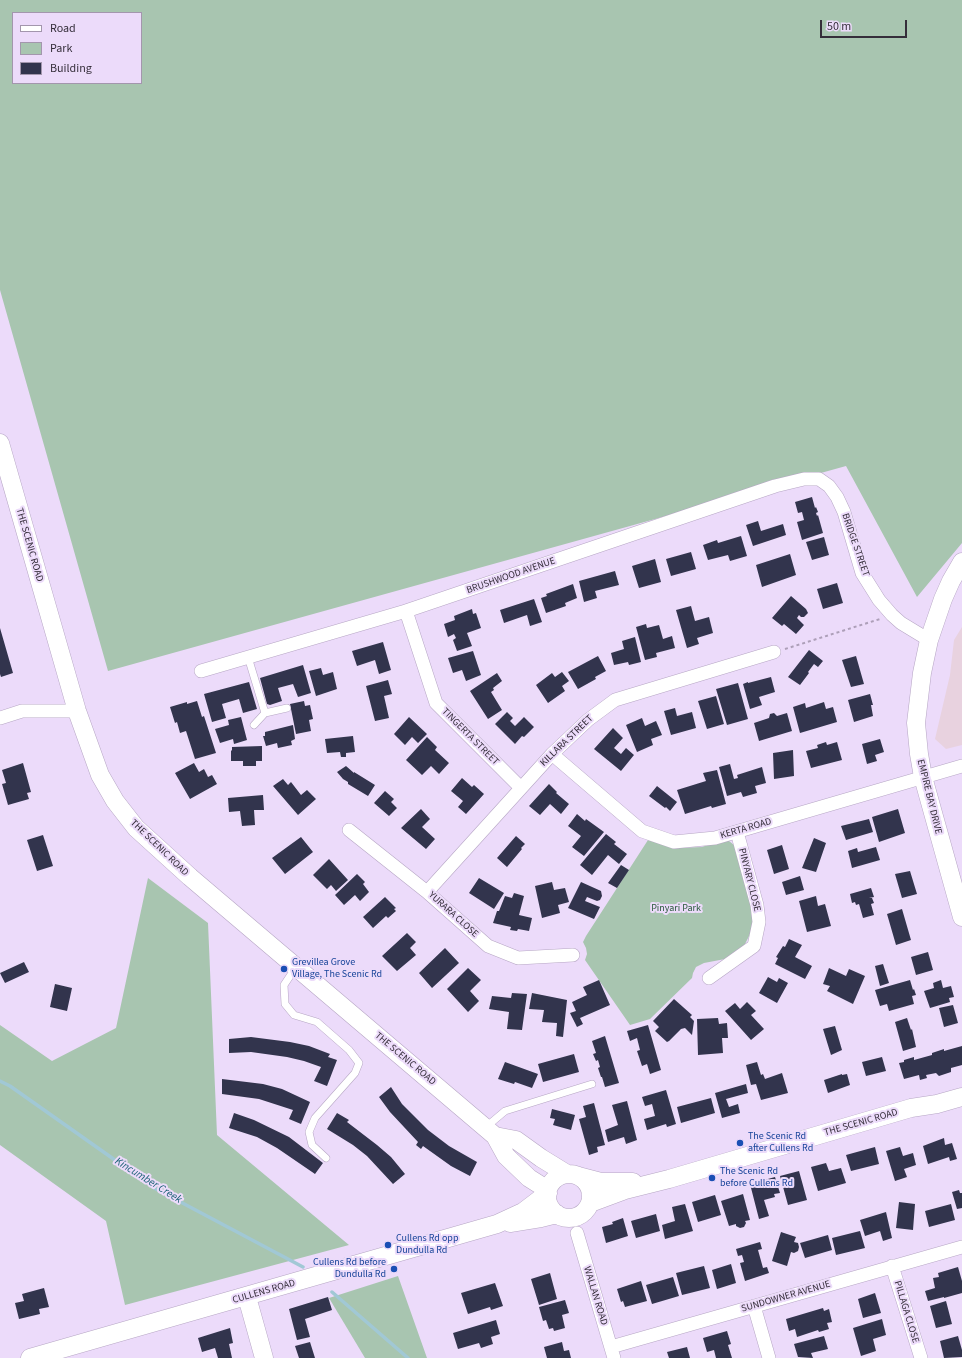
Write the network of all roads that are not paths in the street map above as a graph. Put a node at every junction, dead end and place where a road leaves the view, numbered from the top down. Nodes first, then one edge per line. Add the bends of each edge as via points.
1 (0, 443) edge
2 (819, 479) joint
3 (962, 562) edge
4 (406, 611) junction
5 (928, 640) junction
6 (774, 652) road end
7 (248, 657) junction
8 (201, 671) dead end
9 (288, 708) dead end
10 (77, 711) junction
11 (265, 713) junction
12 (0, 718) edge
13 (254, 725) dead end
14 (552, 754) junction
15 (962, 766) edge
16 (922, 777) junction
17 (521, 788) junction
18 (349, 830) dead end
19 (737, 832) junction
20 (428, 892) junction
21 (962, 917) edge
22 (573, 955) dead end
23 (296, 967) junction
24 (709, 978) dead end
25 (592, 1084) dead end
26 (962, 1097) edge
27 (937, 1104) junction
28 (962, 1111) edge
29 (490, 1132) junction
30 (326, 1158) dead end
31 (573, 1175) junction
32 (669, 1179) junction
33 (548, 1192) junction
34 (590, 1203) junction
35 (557, 1214) junction
36 (497, 1224) junction
37 (577, 1233) dead end
38 (962, 1247) edge
39 (892, 1266) junction
40 (247, 1296) junction
41 (754, 1306) junction
42 (612, 1353) edge
43 (30, 1358) edge
44 (264, 1358) edge
45 (769, 1358) edge
46 (920, 1358) edge

1 - 10 main road, THE SCENIC ROAD
2 - 4 street, BRUSHWOOD AVENUE via 804,479 775,486
2 - 5 street, BRIDGE STREET via 829,486 837,497 862,573 879,600 901,623
3 - 5 main road, EMPIRE BAY DRIVE via 951,581
4 - 7 street, BRUSHWOOD AVENUE
4 - 17 street, TINGERTA STREET via 436,703
5 - 16 main road, EMPIRE BAY DRIVE via 916,723
6 - 14 street, KILLARA STREET via 615,700 588,720
7 - 8 street, BRUSHWOOD AVENUE
7 - 11 lane
9 - 11 lane
10 - 12 street via 22,711
10 - 23 main road, THE SCENIC ROAD via 100,775 115,801 136,828
11 - 13 lane
14 - 17 street, KILLARA STREET
14 - 19 street, KERTA ROAD via 642,831 674,842 715,838
15 - 16 street, KERTA ROAD
16 - 19 street, KERTA ROAD
16 - 21 main road, EMPIRE BAY DRIVE
17 - 20 street, KILLARA STREET
18 - 20 street, YURARA CLOSE
19 - 24 street, PINYARY CLOSE via 757,905 758,928 754,946
20 - 22 street, YURARA CLOSE via 488,946 518,958
23 - 29 main road, THE SCENIC ROAD
23 - 30 lane via 284,985 285,1004 294,1015 317,1022 349,1050 359,1063 355,1073 315,1118 309,1132 312,1145
25 - 29 lane via 506,1111
26 - 27 main road, THE SCENIC ROAD
27 - 28 main road, THE SCENIC ROAD
27 - 32 main road, THE SCENIC ROAD via 911,1108
29 - 31 main road, THE SCENIC ROAD via 516,1140 541,1158
29 - 33 main road, THE SCENIC ROAD via 506,1156
31 - 32 main road, THE SCENIC ROAD via 601,1182
31 - 33 main road via 555,1179
31 - 34 main road via 588,1184
32 - 34 main road, THE SCENIC ROAD via 625,1190
33 - 35 main road via 550,1205
33 - 36 main road, CULLENS ROAD via 523,1212
34 - 35 main road via 587,1209 576,1216 563,1217
35 - 36 main road, CULLENS ROAD
36 - 40 main road, CULLENS ROAD
37 - 42 street, WALLAN ROAD
38 - 39 street, SUNDOWNER AVENUE
39 - 41 street, SUNDOWNER AVENUE
39 - 46 street, PILLAGA CLOSE
40 - 43 main road, CULLENS ROAD
40 - 44 main road
41 - 42 street, SUNDOWNER AVENUE
41 - 45 street

